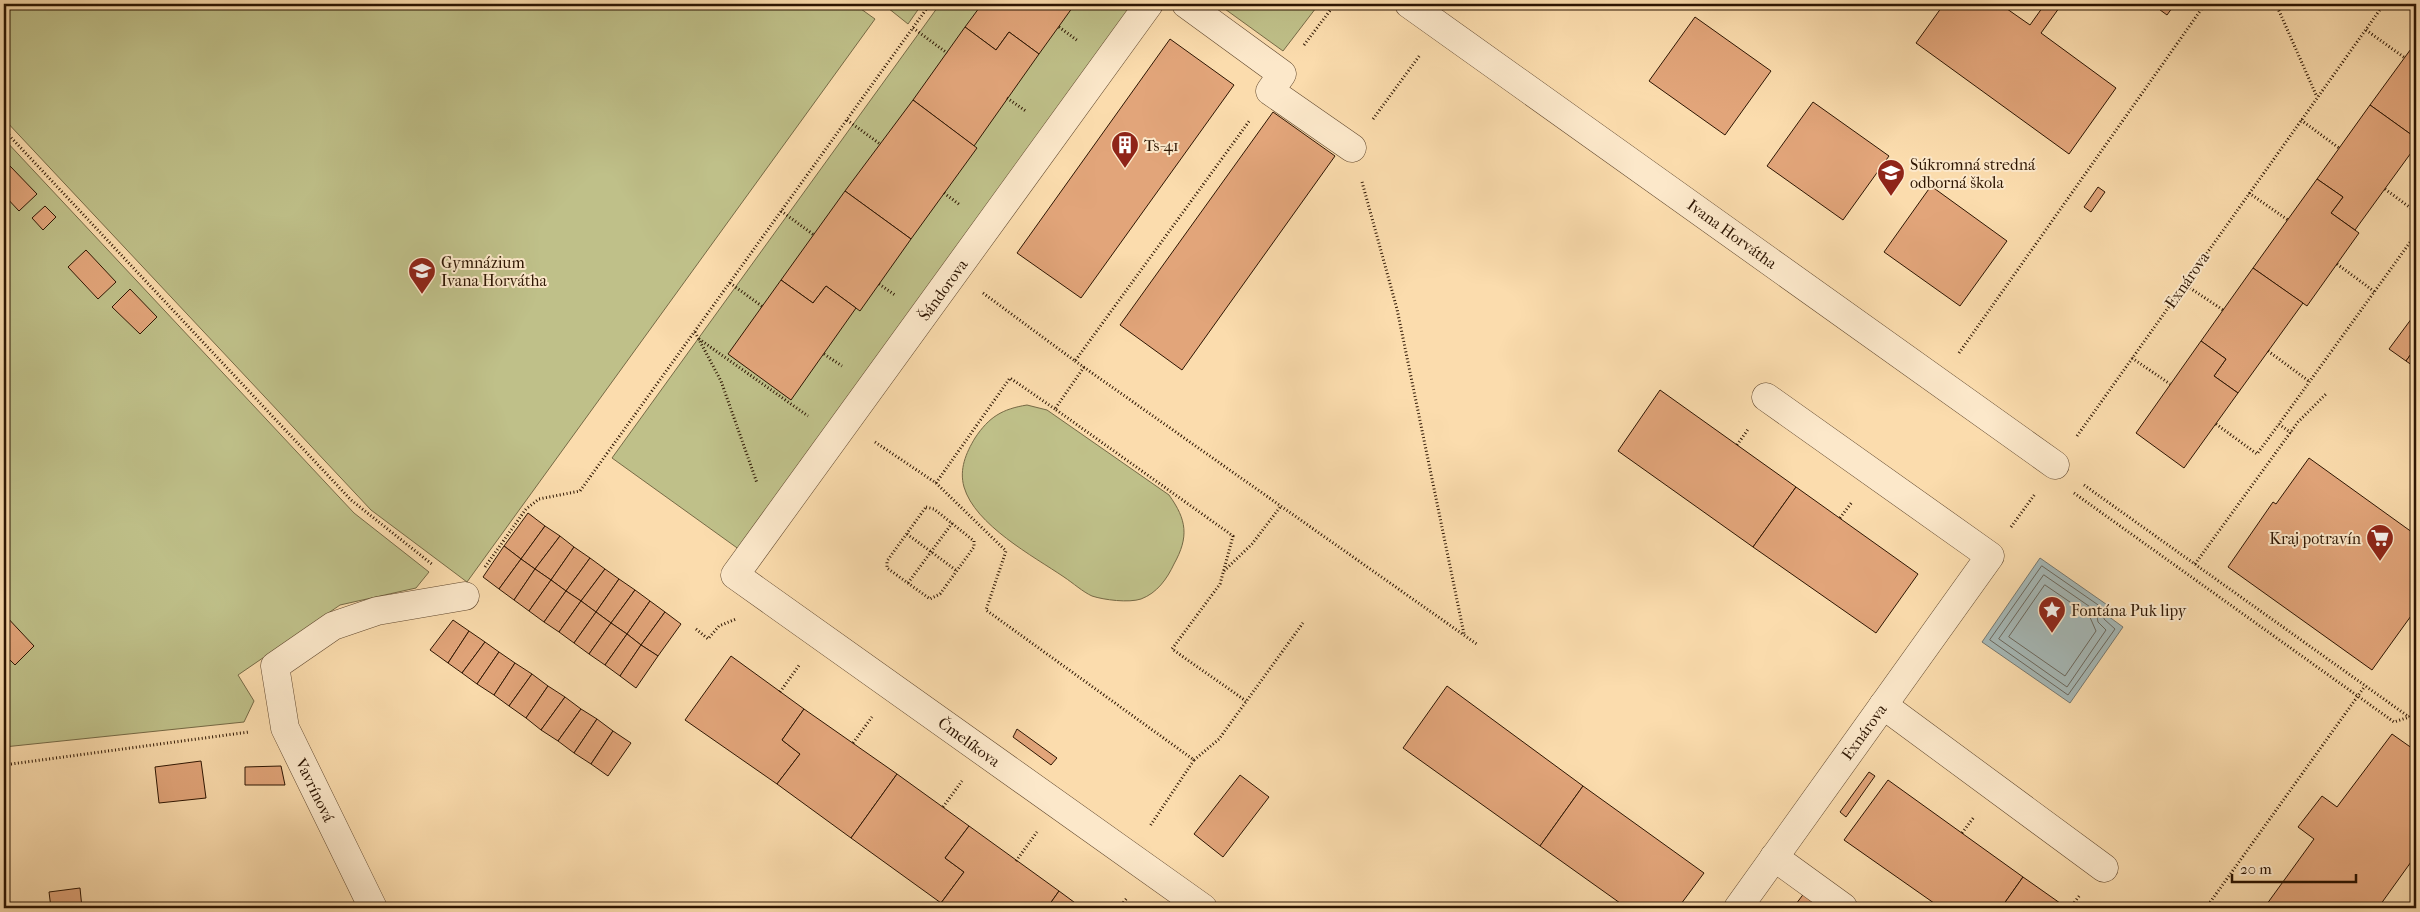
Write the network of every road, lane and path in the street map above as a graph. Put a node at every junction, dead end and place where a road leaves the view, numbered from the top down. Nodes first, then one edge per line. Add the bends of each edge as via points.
1 (930, 4) edge
2 (1149, 4) edge
3 (1186, 4) edge
4 (1335, 4) edge
5 (1409, 4) edge
6 (2205, 4) edge
7 (2276, 4) edge
8 (2384, 4) edge
9 (1440, 26) junction
10 (913, 28) junction
11 (2366, 30) junction
12 (947, 52) dead end
13 (2405, 58) dead end
14 (1276, 82) junction
15 (2317, 98) junction
16 (847, 120) junction
17 (2300, 120) junction
18 (4, 130) edge
19 (880, 144) dead end
20 (1352, 148) junction
21 (2339, 148) dead end
22 (2385, 189) dead end
23 (2249, 193) junction
24 (781, 211) junction
25 (2416, 212) edge
26 (2288, 220) dead end
27 (2416, 234) edge
28 (814, 235) dead end
29 (2337, 264) dead end
30 (956, 273) junction
31 (730, 282) junction
32 (2184, 284) junction
33 (2375, 292) junction
34 (763, 307) dead end
35 (2223, 310) dead end
36 (694, 332) junction
37 (698, 338) junction
38 (2268, 351) dead end
39 (2132, 358) junction
40 (1075, 360) junction
41 (1084, 367) junction
42 (1939, 382) junction
43 (2310, 382) junction
44 (2170, 384) dead end
45 (2326, 394) dead end
46 (1766, 397) dead end
47 (1054, 409) junction
48 (2216, 424) dead end
49 (2279, 424) junction
50 (842, 430) junction
51 (2290, 432) junction
52 (2055, 465) junction
53 (936, 483) junction
54 (1281, 506) junction
55 (953, 522) junction
56 (772, 525) junction
57 (907, 534) junction
58 (931, 552) junction
59 (1990, 556) junction
60 (2195, 564) junction
61 (957, 571) junction
62 (1223, 571) junction
63 (735, 575) joint
64 (908, 583) junction
65 (459, 597) junction
66 (1303, 623) dead end
67 (696, 629) dead end
68 (1464, 634) junction
69 (708, 639) dead end
70 (1478, 645) dead end
71 (806, 657) dead end
72 (2365, 686) junction
73 (780, 692) dead end
74 (1246, 701) junction
75 (1883, 705) junction
76 (2416, 707) edge
77 (873, 716) dead end
78 (285, 728) junction
79 (853, 743) dead end
80 (1194, 760) junction
81 (4, 765) edge
82 (968, 773) dead end
83 (943, 807) dead end
84 (1041, 826) dead end
85 (1129, 857) junction
86 (1774, 857) junction
87 (1016, 861) dead end
88 (2104, 868) dead end
89 (1843, 907) dead end
90 (373, 908) edge
91 (1203, 908) edge
92 (1738, 908) edge
93 (2206, 908) edge

1 - 10 path
2 - 30 street, Šándorova
3 - 14 street
4 - 14 path
5 - 9 street, Ivana Horvátha
6 - 42 path
7 - 15 path
8 - 11 path, Exnárova
9 - 20 path
9 - 42 street, Ivana Horvátha
10 - 12 path
10 - 16 path
11 - 13 path
11 - 15 path, Exnárova
14 - 20 street
14 - 40 path
15 - 17 path, Exnárova
16 - 19 path
16 - 24 path
17 - 21 path
17 - 23 path, Exnárova
18 - 65 path via 351,500 435,566
20 - 68 path via 1397,309
22 - 25 path
23 - 26 path
23 - 32 path, Exnárova
24 - 28 path
24 - 31 path
27 - 33 path
29 - 33 path
30 - 40 path
30 - 50 street, Šándorova
31 - 34 path
31 - 36 path
32 - 35 path
32 - 39 path, Exnárova
33 - 43 path
36 - 37 path
36 - 65 path via 580,491 538,499 526,509
37 - 50 path
37 - 56 path via 721,381
38 - 43 path
39 - 44 path
39 - 52 path, Exnárova
40 - 41 path
41 - 47 path
41 - 54 path
42 - 52 street, Ivana Horvátha
43 - 49 path
45 - 51 path
46 - 59 street
47 - 53 path via 1010,378
47 - 62 path via 1233,536
48 - 49 path via 2257,454
49 - 51 path
50 - 53 path
50 - 56 street, Šándorova
51 - 60 path
52 - 59 path, Exnárova
52 - 60 path
53 - 80 path via 1006,551 986,610
54 - 62 path via 1252,544
54 - 68 path
55 - 57 path via 934,508 926,507
55 - 58 path
55 - 61 path via 974,541 974,547
56 - 63 street, Šándorova
57 - 58 path
57 - 64 path via 887,561 887,568
58 - 61 path
58 - 64 path
59 - 75 street, Exnárova
60 - 72 path
61 - 64 path via 940,594 930,599
62 - 74 path via 1220,584 1172,649
63 - 85 street, Čmelíkova
65 - 78 street, Vavrínová via 376,611 333,626 274,666
66 - 74 path
67 - 69 path
68 - 70 path
71 - 73 path
72 - 76 path via 2409,717
72 - 93 path
74 - 80 path via 1219,739
75 - 86 street, Exnárova
75 - 88 street
77 - 79 path
78 - 81 path
78 - 90 street, Vavrínová
80 - 85 path
82 - 83 path
84 - 87 path
85 - 91 street, Čmelíkova
86 - 89 street
86 - 92 street, Exnárova

